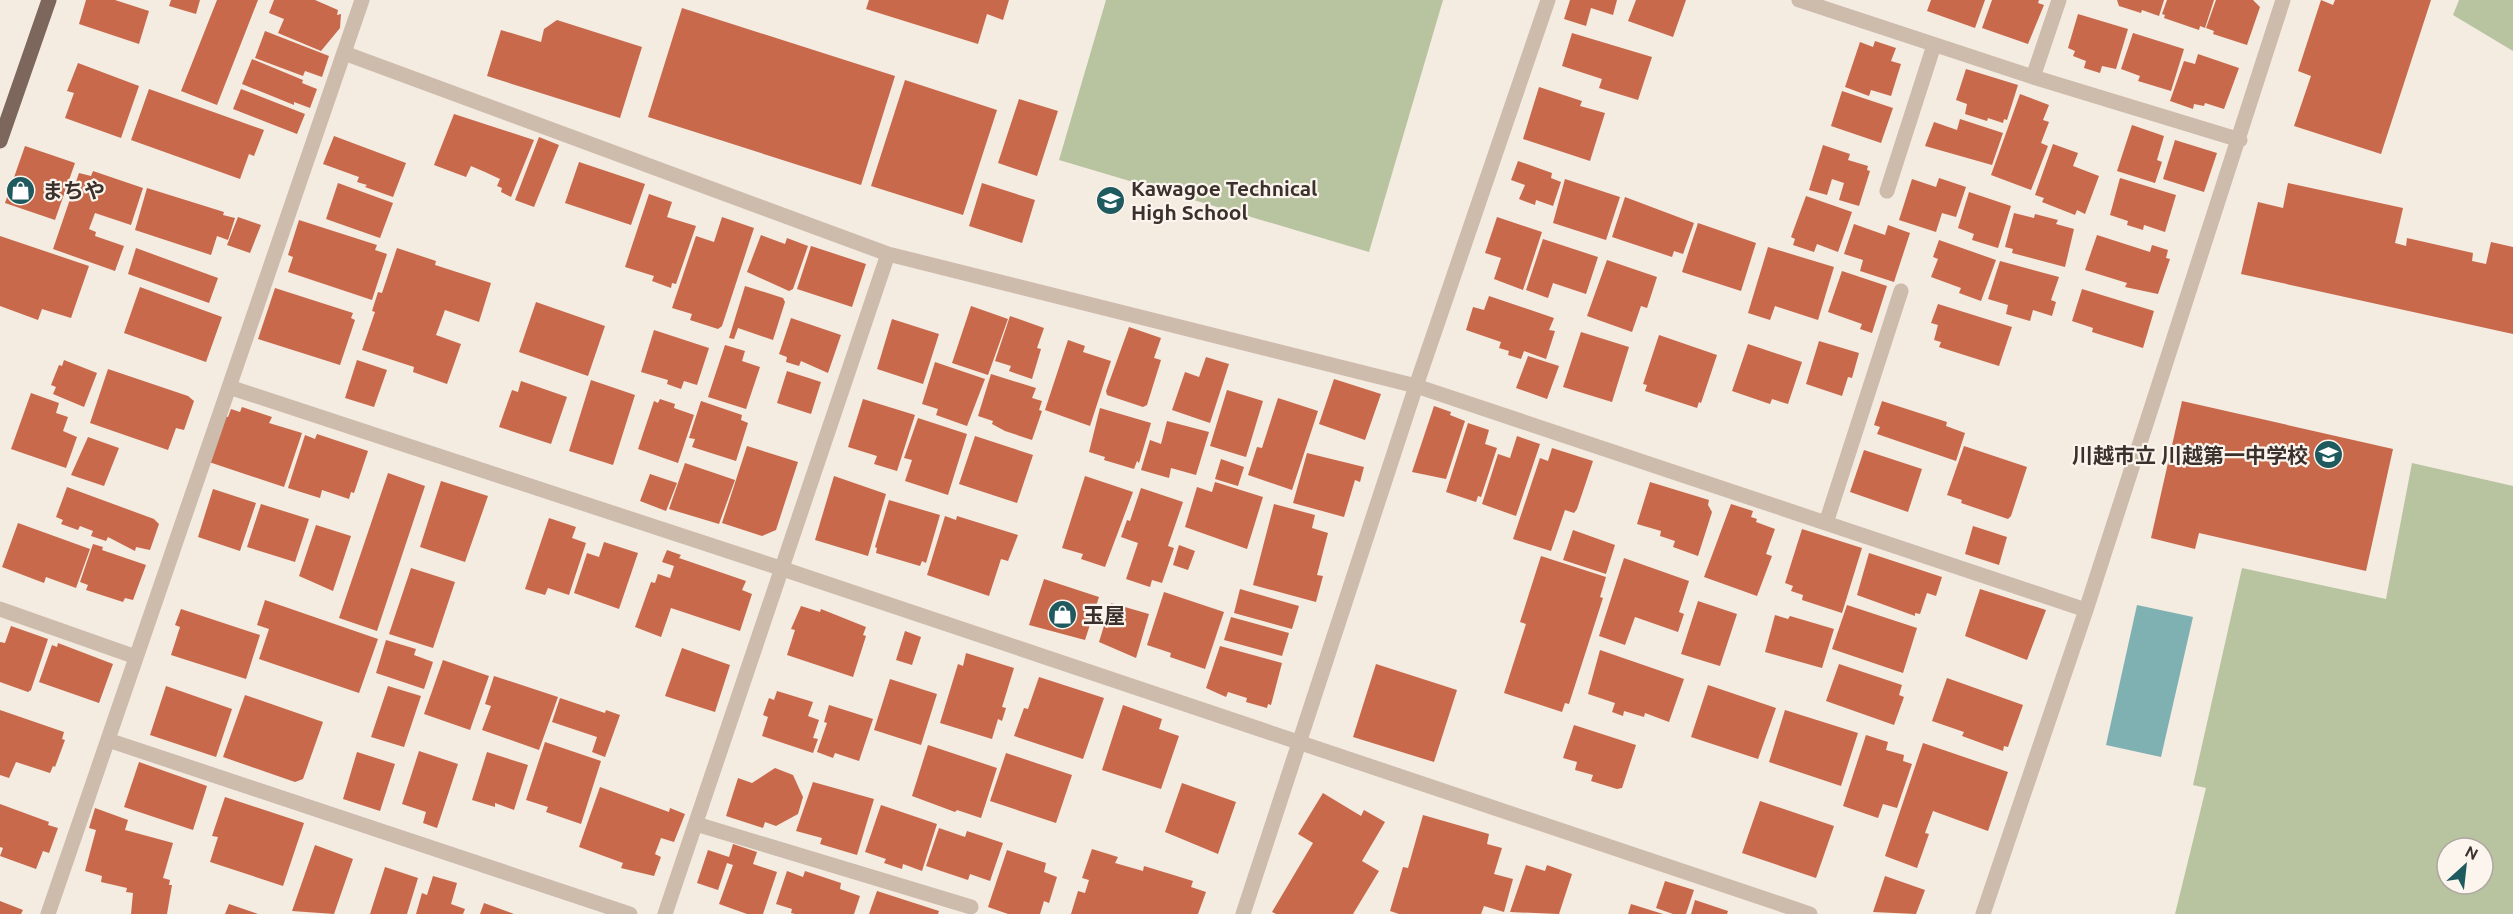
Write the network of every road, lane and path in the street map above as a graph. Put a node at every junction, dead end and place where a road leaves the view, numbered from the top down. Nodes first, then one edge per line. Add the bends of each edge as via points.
1 (49, 0) edge
2 (362, 0) edge
3 (1548, 0) edge
4 (1798, 0) edge
5 (2059, 0) edge
6 (2283, 0) edge
7 (1934, 45) junction
8 (344, 52) junction
9 (2033, 77) junction
10 (2240, 140) junction
11 (0, 141) edge
12 (1887, 191) dead end
13 (888, 254) junction
14 (1901, 291) dead end
15 (1416, 386) junction
16 (229, 387) junction
17 (1826, 523) junction
18 (783, 568) junction
19 (0, 609) edge
20 (2086, 610) junction
21 (136, 657) junction
22 (108, 740) junction
23 (1299, 743) junction
24 (696, 824) junction
25 (971, 907) dead end
26 (48, 914) edge
27 (630, 914) edge
28 (665, 914) edge
29 (1243, 914) edge
30 (1810, 914) edge
31 (1983, 914) edge

1 - 11 main road
2 - 8 street
3 - 15 street
4 - 7 street
5 - 9 street
6 - 10 street
7 - 9 street
7 - 12 street
8 - 13 street
8 - 16 street
9 - 10 street
10 - 20 street
13 - 15 street
13 - 18 street
14 - 17 street
15 - 17 street
15 - 23 street
16 - 18 street
16 - 21 street
17 - 20 street
18 - 23 street
18 - 24 street
19 - 21 street
20 - 31 street
21 - 22 street
22 - 26 street
22 - 27 street
23 - 29 street
23 - 30 street
24 - 25 street
24 - 28 street

